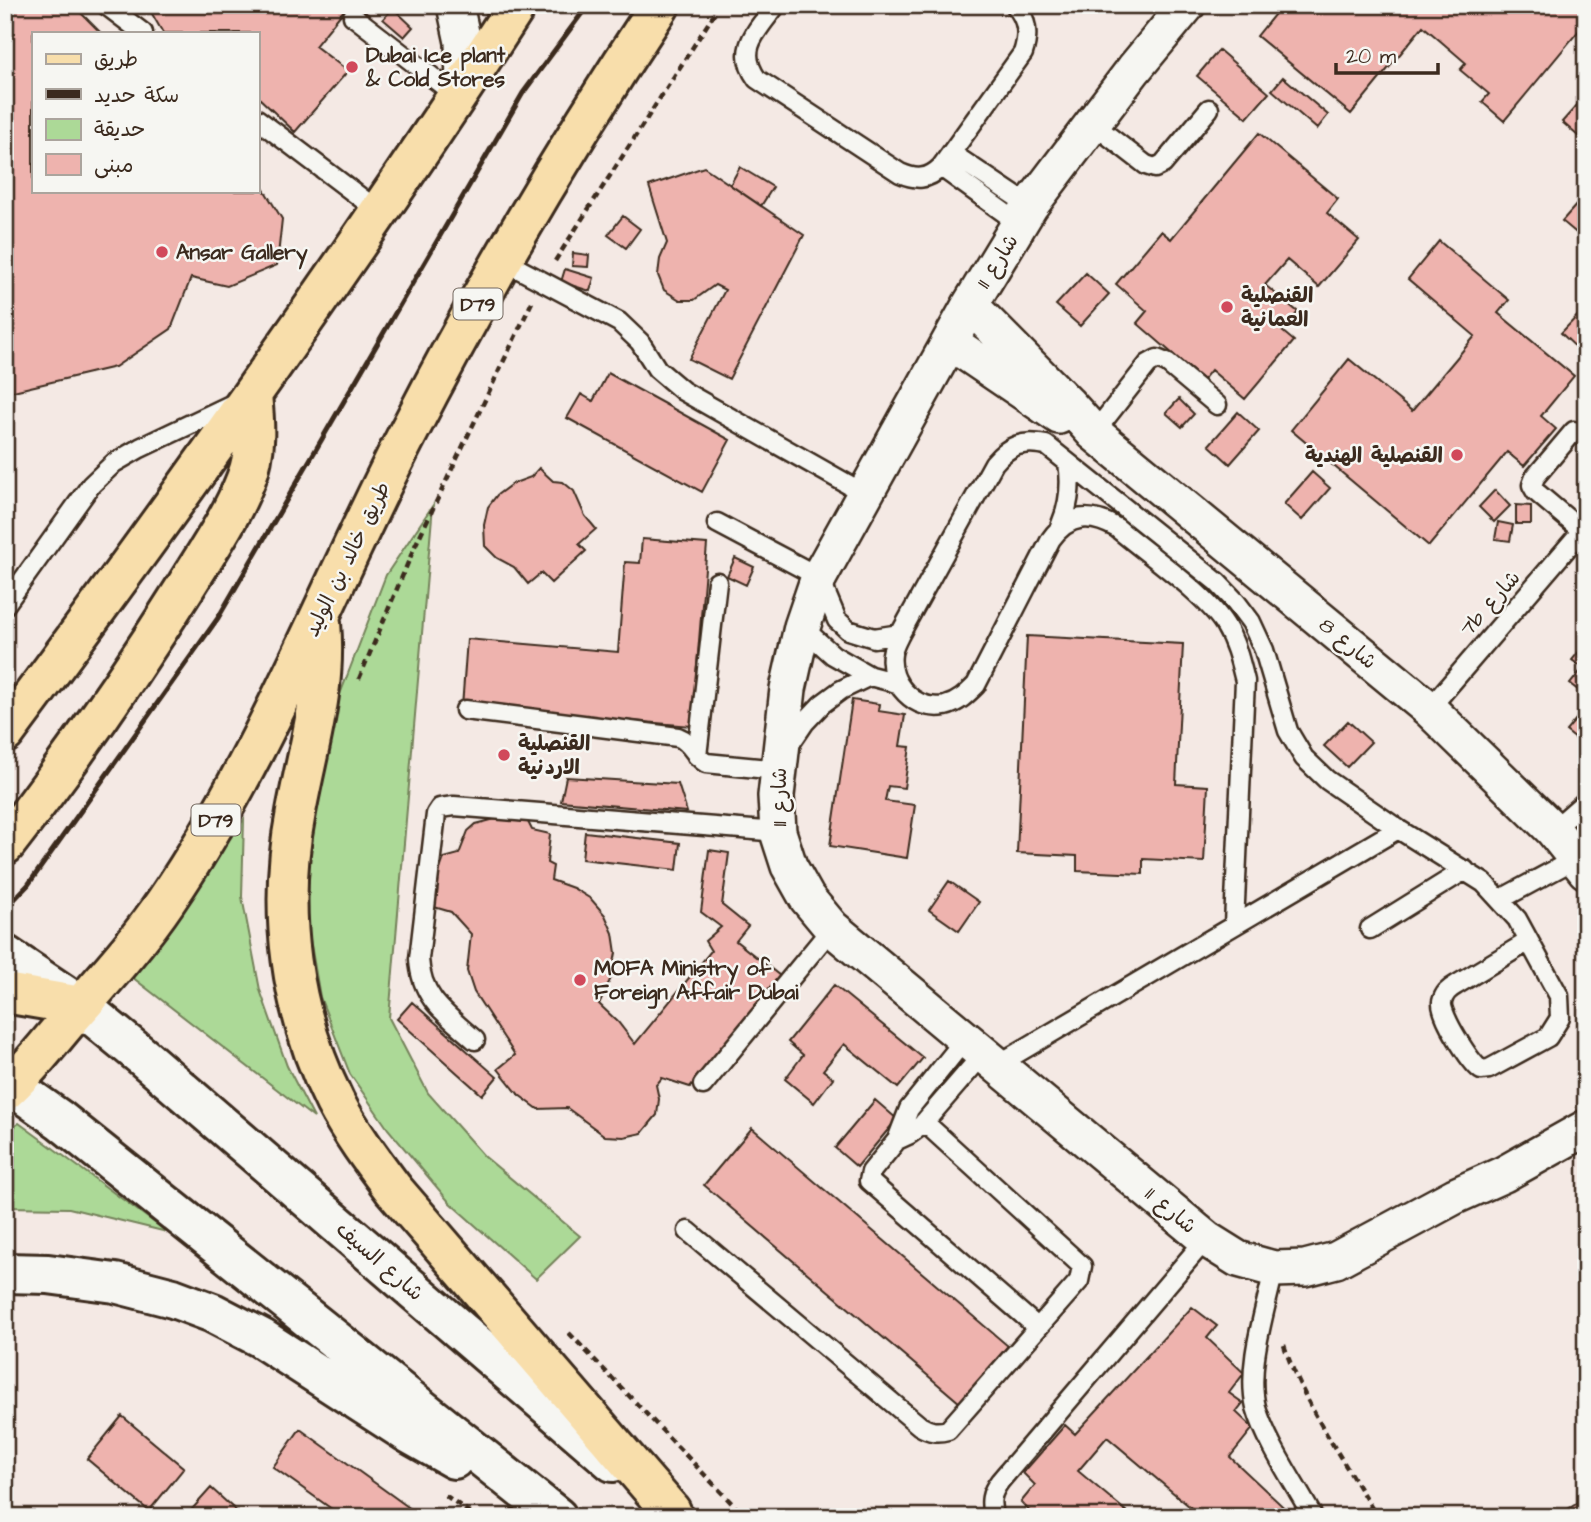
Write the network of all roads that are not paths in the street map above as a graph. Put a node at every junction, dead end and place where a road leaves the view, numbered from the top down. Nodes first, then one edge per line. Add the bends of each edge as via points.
1 (106, 5) edge
2 (455, 5) edge
3 (517, 5) edge
4 (660, 5) edge
5 (775, 5) edge
6 (1015, 5) edge
7 (1186, 5) edge
8 (353, 16) dead end
9 (142, 32) edge
10 (461, 92) junction
11 (1209, 109) dead end
12 (259, 121) edge
13 (1093, 124) junction
14 (946, 160) junction
15 (380, 212) junction
16 (1025, 215) junction
17 (502, 260) junction
18 (970, 305) junction
19 (950, 342) junction
20 (252, 395) junction
21 (1217, 405) dead end
22 (1574, 431) dead end
23 (1094, 433) junction
24 (1068, 463) junction
25 (865, 494) junction
26 (716, 523) dead end
27 (1060, 527) junction
28 (1584, 529) edge
29 (819, 577) junction
30 (717, 582) dead end
31 (5, 605) edge
32 (320, 616) junction
33 (802, 627) junction
34 (900, 634) junction
35 (62, 657) junction
36 (870, 677) junction
37 (897, 683) junction
38 (5, 697) edge
39 (1429, 709) junction
40 (465, 710) dead end
41 (5, 733) edge
42 (697, 756) junction
43 (778, 766) junction
44 (1586, 801) edge
45 (1398, 829) junction
46 (1553, 830) junction
47 (778, 832) junction
48 (5, 845) edge
49 (1581, 864) edge
50 (1465, 870) junction
51 (1501, 899) junction
52 (1234, 924) junction
53 (832, 928) junction
54 (1370, 929) dead end
55 (1529, 941) junction
56 (5, 955) edge
57 (5, 993) edge
58 (81, 1006) junction
59 (475, 1040) dead end
60 (982, 1052) junction
61 (7, 1084) edge
62 (702, 1085) dead end
63 (1586, 1105) edge
64 (924, 1122) junction
65 (1586, 1129) edge
66 (897, 1140) junction
67 (1455, 1196) junction
68 (688, 1231) dead end
69 (1206, 1239) junction
70 (1274, 1269) junction
71 (5, 1273) edge
72 (1038, 1327) junction
73 (674, 1514) edge
74 (554, 1515) edge
75 (994, 1517) edge
76 (1313, 1517) edge

1 - 9 lane
2 - 10 street via 463,43
3 - 10 main road
4 - 17 main road, طريق خالد بن الوليد / D79
5 - 14 lane via 749,43 747,56 757,79 900,173 922,178 934,174
6 - 14 lane via 1027,25 1023,53
7 - 13 street, شارع 11
8 - 10 lane
10 - 15 main road
11 - 13 lane via 1155,168
12 - 15 lane
13 - 16 street, شارع 11
14 - 16 lane
15 - 20 main road
16 - 18 street, شارع 11
17 - 25 lane via 619,322 657,369 683,391
17 - 32 main road, طريق خالد بن الوليد / D79 via 407,436
18 - 19 street, شارع 11
18 - 23 street, شارع 8
19 - 23 street, شارع 8 via 1051,411
19 - 25 street, شارع 11
20 - 31 lane via 114,463 91,485
20 - 35 main road
20 - 48 main road via 253,453 234,503 99,719
21 - 23 lane via 1157,359 1148,364
22 - 28 lane via 1532,485
23 - 39 street, شارع 8
24 - 27 lane via 1069,502
24 - 34 lane via 1046,445 1031,442 1003,451
24 - 45 lane via 1198,565 1236,601 1264,649 1288,731 1304,758 1327,780
25 - 29 street, شارع 11
26 - 29 lane
27 - 37 lane via 976,685 963,699 945,706 926,706 909,698
27 - 52 lane via 1089,517 1116,528 1205,602 1238,651 1245,681
28 - 39 lane, 7b شارع
29 - 33 street, شارع 11
29 - 34 lane via 834,614 848,630 874,638
30 - 42 lane
32 - 58 main road, طريق خالد بن الوليد / D79 via 250,761 166,902
32 - 73 main road via 320,699 295,815 287,904 290,958 314,1054 335,1102 394,1190
33 - 36 lane via 833,655
33 - 43 street, شارع 11
34 - 37 lane via 892,652
35 - 38 main road
35 - 41 main road
36 - 37 lane
36 - 43 lane via 822,704
39 - 46 street, شارع 8
40 - 42 lane via 678,737 688,742
42 - 43 lane via 706,763
43 - 47 street, شارع 11
44 - 46 lane
45 - 50 lane
45 - 52 lane
46 - 49 street, شارع 8
47 - 53 street, شارع 11 via 795,877
47 - 59 lane via 440,808 420,974 435,1004
49 - 51 lane
50 - 51 lane
50 - 54 lane
51 - 55 lane
52 - 60 lane
53 - 60 street, شارع 11
53 - 62 lane
55 - 55 lane via 1559,996 1560,1018 1548,1037 1481,1070 1446,1019 1442,1000 1447,991
56 - 58 main road, شارع السيف
57 - 58 main road
58 - 61 main road, طريق خالد بن الوليد / D79
58 - 73 main road, شارع السيف
60 - 64 lane
60 - 66 lane via 909,1109
60 - 69 street, شارع 11
61 - 74 main road via 60,1120
63 - 67 street, شارع 11 via 1496,1161
64 - 66 lane
64 - 72 lane via 1080,1262 1083,1272 1079,1281
65 - 67 street, شارع 11
66 - 72 lane via 871,1172 871,1184
67 - 70 street, شارع 11 via 1336,1260
68 - 72 lane via 929,1431 938,1433 956,1424
69 - 70 street, شارع 11 via 1238,1259
69 - 75 lane via 1000,1481 992,1492
70 - 76 lane via 1256,1357 1256,1406
71 - 74 main road via 115,1283 213,1313 261,1338 408,1433

